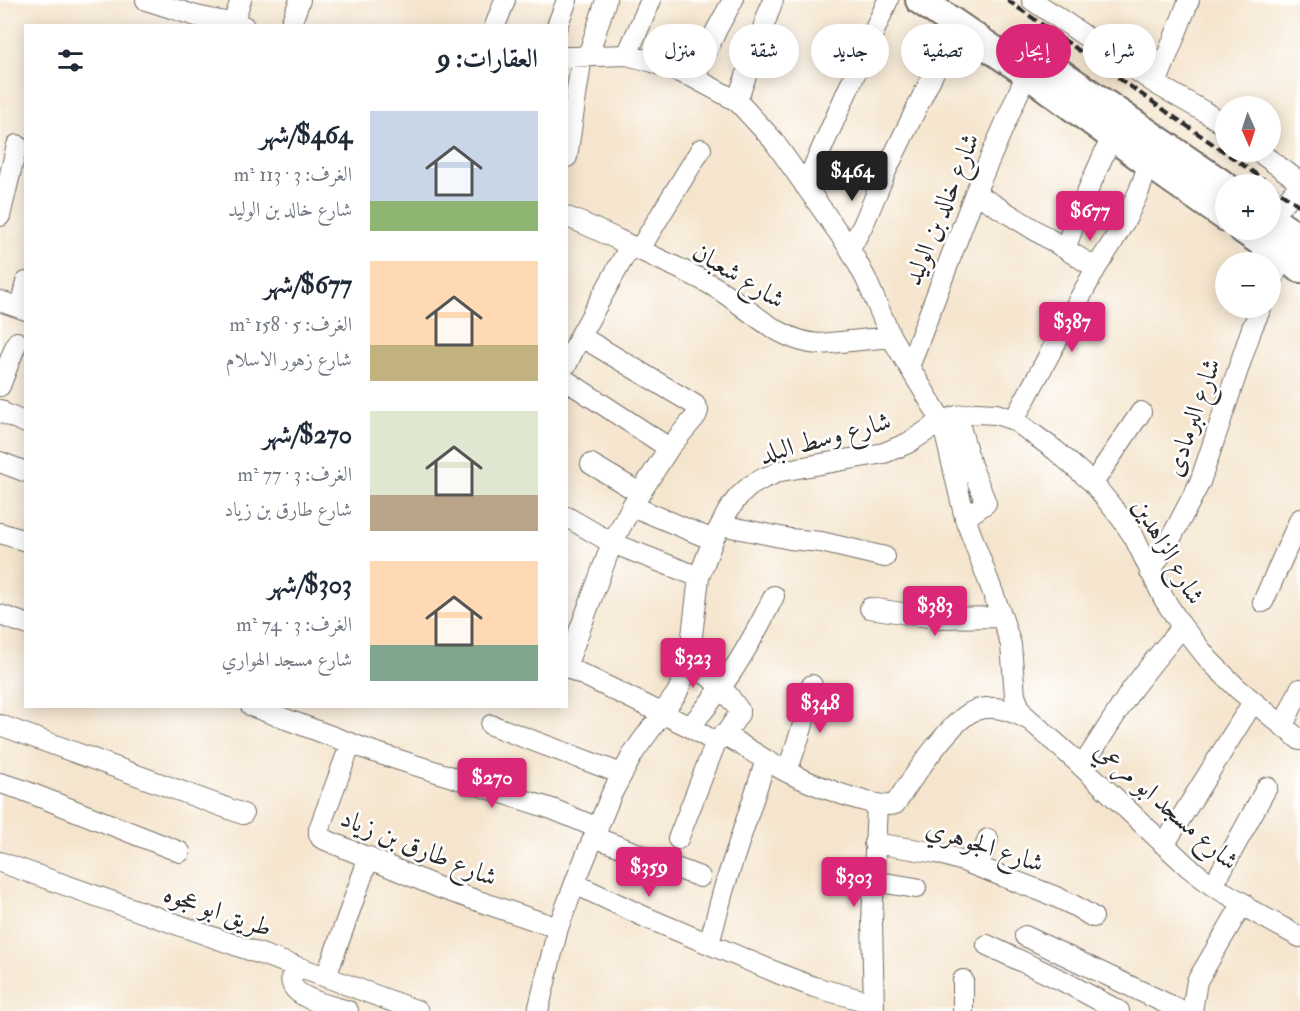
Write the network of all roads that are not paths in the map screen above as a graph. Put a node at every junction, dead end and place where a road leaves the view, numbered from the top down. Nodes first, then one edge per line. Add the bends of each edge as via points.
1 (146, 0) edge
2 (241, 0) edge
3 (300, 0) edge
4 (505, 0) edge
5 (567, 0) edge
6 (606, 0) edge
7 (651, 0) edge
8 (733, 0) edge
9 (773, 0) edge
10 (888, 0) edge
11 (920, 0) edge
12 (1032, 0) edge
13 (1189, 0) edge
14 (956, 13) edge
15 (231, 24) edge
16 (291, 24) edge
17 (496, 24) edge
18 (558, 24) edge
19 (717, 29) edge
20 (996, 47) edge
21 (627, 55) junction
22 (579, 56) edge
23 (643, 59) edge
24 (694, 78) edge
25 (1025, 78) edge
26 (1034, 78) edge
27 (1156, 84) junction
28 (736, 101) junction
29 (1215, 119) edge
30 (1112, 136) junction
31 (14, 146) edge
32 (568, 149) edge
33 (701, 149) dead end
34 (1272, 162) edge
35 (1149, 163) junction
36 (1215, 181) edge
37 (1300, 184) edge
38 (805, 186) junction
39 (975, 193) junction
40 (1281, 206) edge
41 (1215, 208) edge
42 (0, 216) edge
43 (568, 217) edge
44 (1281, 235) edge
45 (1264, 240) edge
46 (635, 248) junction
47 (850, 249) junction
48 (1065, 249) junction
49 (1294, 255) edge
50 (1096, 268) junction
51 (1281, 271) edge
52 (0, 301) edge
53 (23, 309) edge
54 (1256, 318) edge
55 (580, 336) junction
56 (891, 337) junction
57 (17, 342) dead end
58 (568, 362) edge
59 (909, 368) junction
60 (568, 382) edge
61 (0, 386) edge
62 (0, 410) edge
63 (1141, 412) dead end
64 (950, 418) junction
65 (1014, 420) junction
66 (24, 422) edge
67 (669, 448) junction
68 (0, 462) edge
69 (591, 464) dead end
70 (24, 471) edge
71 (1093, 483) junction
72 (636, 500) junction
73 (568, 519) edge
74 (1300, 519) edge
75 (0, 533) edge
76 (717, 533) junction
77 (24, 541) edge
78 (612, 543) junction
79 (885, 557) dead end
80 (1150, 572) junction
81 (699, 577) junction
82 (774, 596) dead end
83 (1263, 602) dead end
84 (870, 608) dead end
85 (0, 615) edge
86 (1002, 617) junction
87 (24, 623) edge
88 (1182, 627) junction
89 (571, 644) edge
90 (568, 660) edge
91 (689, 661) junction
92 (568, 666) edge
93 (812, 685) dead end
94 (722, 687) junction
95 (1300, 692) edge
96 (1253, 702) junction
97 (256, 708) edge
98 (661, 713) junction
99 (1029, 720) junction
100 (0, 725) edge
101 (491, 725) dead end
102 (1283, 726) junction
103 (690, 727) junction
104 (721, 739) junction
105 (1300, 740) edge
106 (351, 743) junction
107 (766, 760) junction
108 (1082, 767) junction
109 (787, 772) junction
110 (622, 774) junction
111 (0, 783) edge
112 (1267, 787) dead end
113 (877, 804) junction
114 (243, 814) dead end
115 (596, 833) junction
116 (678, 839) dead end
117 (987, 839) dead end
118 (874, 843) junction
119 (1164, 844) junction
120 (180, 852) dead end
121 (369, 857) junction
122 (0, 862) edge
123 (978, 866) junction
124 (700, 877) dead end
125 (873, 881) junction
126 (575, 884) junction
127 (1213, 886) junction
128 (916, 888) dead end
129 (1243, 903) junction
130 (1093, 917) dead end
131 (558, 928) junction
132 (1025, 936) dead end
133 (1300, 937) edge
134 (709, 944) junction
135 (987, 945) dead end
136 (293, 965) junction
137 (326, 977) junction
138 (963, 980) dead end
139 (874, 1007) edge
140 (348, 1011) edge
141 (418, 1011) edge
142 (538, 1011) edge
143 (963, 1011) edge
144 (1119, 1011) edge
145 (1182, 1011) edge
146 (1192, 1011) edge

1 - 15 street
2 - 15 street
3 - 16 street
4 - 17 street
5 - 18 street
6 - 22 street
7 - 21 street
8 - 19 street
9 - 28 street
10 - 38 street
11 - 14 highway
12 - 27 street
13 - 27 street
14 - 20 highway
14 - 36 highway
14 - 47 street
21 - 22 street
21 - 23 street
22 - 32 street
24 - 28 street
25 - 39 street, شارع خالد بن الوليد
26 - 30 highway
27 - 29 street
28 - 38 street via 773,140
30 - 35 highway
30 - 48 street
31 - 42 street
33 - 46 street
34 - 37 street
35 - 41 highway
35 - 50 street via 1127,218
37 - 40 street
38 - 47 street
39 - 48 street
39 - 59 street, شارع خالد بن الوليد
43 - 46 street, شارع شعبان
44 - 49 highway
45 - 49 highway
46 - 55 street
46 - 56 street, شارع شعبان via 710,284 794,340 820,344
47 - 56 street
48 - 50 street
49 - 51 street
50 - 65 street
52 - 53 street
54 - 80 street, شارع البرمادى via 1200,482
55 - 58 street
55 - 67 street via 698,408
56 - 59 street
57 - 61 street
59 - 64 street
60 - 67 street
62 - 66 street
63 - 71 street
64 - 65 street, شارع الزاهدين via 976,413
64 - 76 street, شارع وسط البلد via 884,453 781,471 764,478 738,497
64 - 86 street via 986,503 965,518
65 - 71 street, شارع الزاهدين
67 - 72 street
68 - 70 street
69 - 72 street
71 - 80 street, شارع الزاهدين via 1134,537
72 - 76 street
72 - 78 street
73 - 78 street
74 - 83 street
75 - 77 street
76 - 79 street via 821,542
76 - 81 street, شارع وسط البلد
78 - 81 street
78 - 89 street
80 - 88 street, شارع الزاهدين
81 - 91 street, شارع وسط البلد
82 - 94 street
84 - 86 street via 934,618
85 - 87 street
86 - 99 street, شارع مسجد ابو مرعي via 1011,645 1015,696
88 - 96 street, شارع الزاهدين via 1209,660
88 - 108 street via 1132,689
89 - 90 street
91 - 94 street
91 - 98 street, شارع وسط البلد via 677,693
92 - 98 street
93 - 109 street
94 - 103 street
94 - 104 street via 739,712
95 - 102 street
96 - 102 street, شارع الزاهدين
96 - 119 street
97 - 106 street
98 - 103 street
98 - 110 street, شارع وسط البلد
99 - 108 street, شارع مسجد ابو مرعي
99 - 113 street via 1002,709 974,711 931,753 895,804
100 - 114 street
101 - 110 street
102 - 105 street, شارع الزاهدين
103 - 104 street
104 - 107 street
104 - 116 street
106 - 115 street via 552,809
106 - 121 street, شارع طارق بن زياد via 318,834
107 - 109 street
107 - 134 street
108 - 119 street, شارع مسجد ابو مرعي
109 - 113 street
110 - 115 street, شارع وسط البلد
111 - 120 street
112 - 127 street
113 - 118 street
115 - 124 street
115 - 126 street, شارع وسط البلد
117 - 123 street
118 - 123 street, شارع الجوهري
118 - 125 street
119 - 127 street, شارع مسجد ابو مرعي
121 - 131 street, شارع طارق بن زياد via 441,888
121 - 137 street
122 - 136 street, طريق ابو عجوه
123 - 130 street, شارع الجوهري
125 - 128 street
125 - 139 street
126 - 131 street, شارع وسط البلد
126 - 134 street
127 - 129 street, شارع مسجد ابو مرعي
129 - 133 street, شارع مسجد ابو مرعي
129 - 146 street via 1197,981
131 - 142 street, شارع وسط البلد
132 - 145 street
134 - 139 street
135 - 144 street
136 - 137 street, طريق ابو عجوه
136 - 140 street via 290,977 296,991
137 - 141 street, طريق ابو عجوه
138 - 143 street

